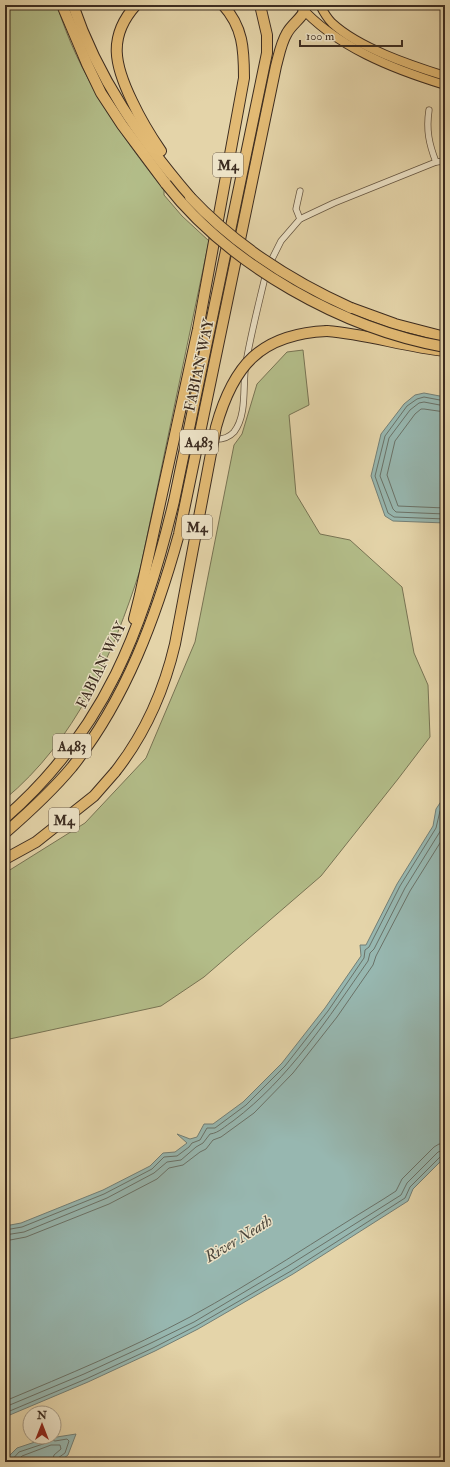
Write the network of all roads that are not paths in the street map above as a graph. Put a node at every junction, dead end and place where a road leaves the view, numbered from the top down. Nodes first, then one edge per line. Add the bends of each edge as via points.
1 (62, 5) edge
2 (73, 5) edge
3 (136, 5) edge
4 (223, 5) edge
5 (260, 5) edge
6 (320, 5) edge
7 (303, 7) edge
8 (445, 76) edge
9 (445, 85) edge
10 (429, 110) dead end
11 (445, 161) edge
12 (436, 162) junction
13 (169, 168) junction
14 (300, 191) dead end
15 (300, 219) junction
16 (445, 337) edge
17 (445, 347) edge
18 (445, 351) edge
19 (200, 437) junction
20 (122, 662) junction
21 (5, 818) edge
22 (5, 833) edge
23 (5, 859) edge

1 - 17 highway, bridge via 101,92 126,131 187,210 219,239 287,287 322,306 402,337
2 - 13 highway via 112,92 129,119
3 - 13 highway via 122,24 117,44 117,62 137,112
4 - 20 highway, M4 via 239,30 243,46 244,78 198,329 140,595
5 - 20 highway, FABIAN WAY / A483 via 267,35 267,53 174,501 145,606
6 - 8 main road via 332,22 358,41
7 - 9 main road via 317,24 344,42 402,70
7 - 19 highway, FABIAN WAY / A483 via 286,34 276,66
10 - 12 street via 427,136
11 - 12 street
12 - 15 street
13 - 16 highway, bridge via 190,197 215,222 270,265 334,300 378,318
14 - 15 street via 296,209
15 - 19 street via 282,242 267,268 245,365 243,403 234,432 218,440
18 - 23 highway, M4, bridge via 354,334 312,332 278,341 258,352 243,366 229,391 216,427 176,644 156,704 128,754 94,796 36,842
19 - 22 highway, FABIAN WAY / A483 via 169,571 135,663 118,697 72,767
20 - 21 highway, FABIAN WAY / A483 via 107,692 73,745 55,768

